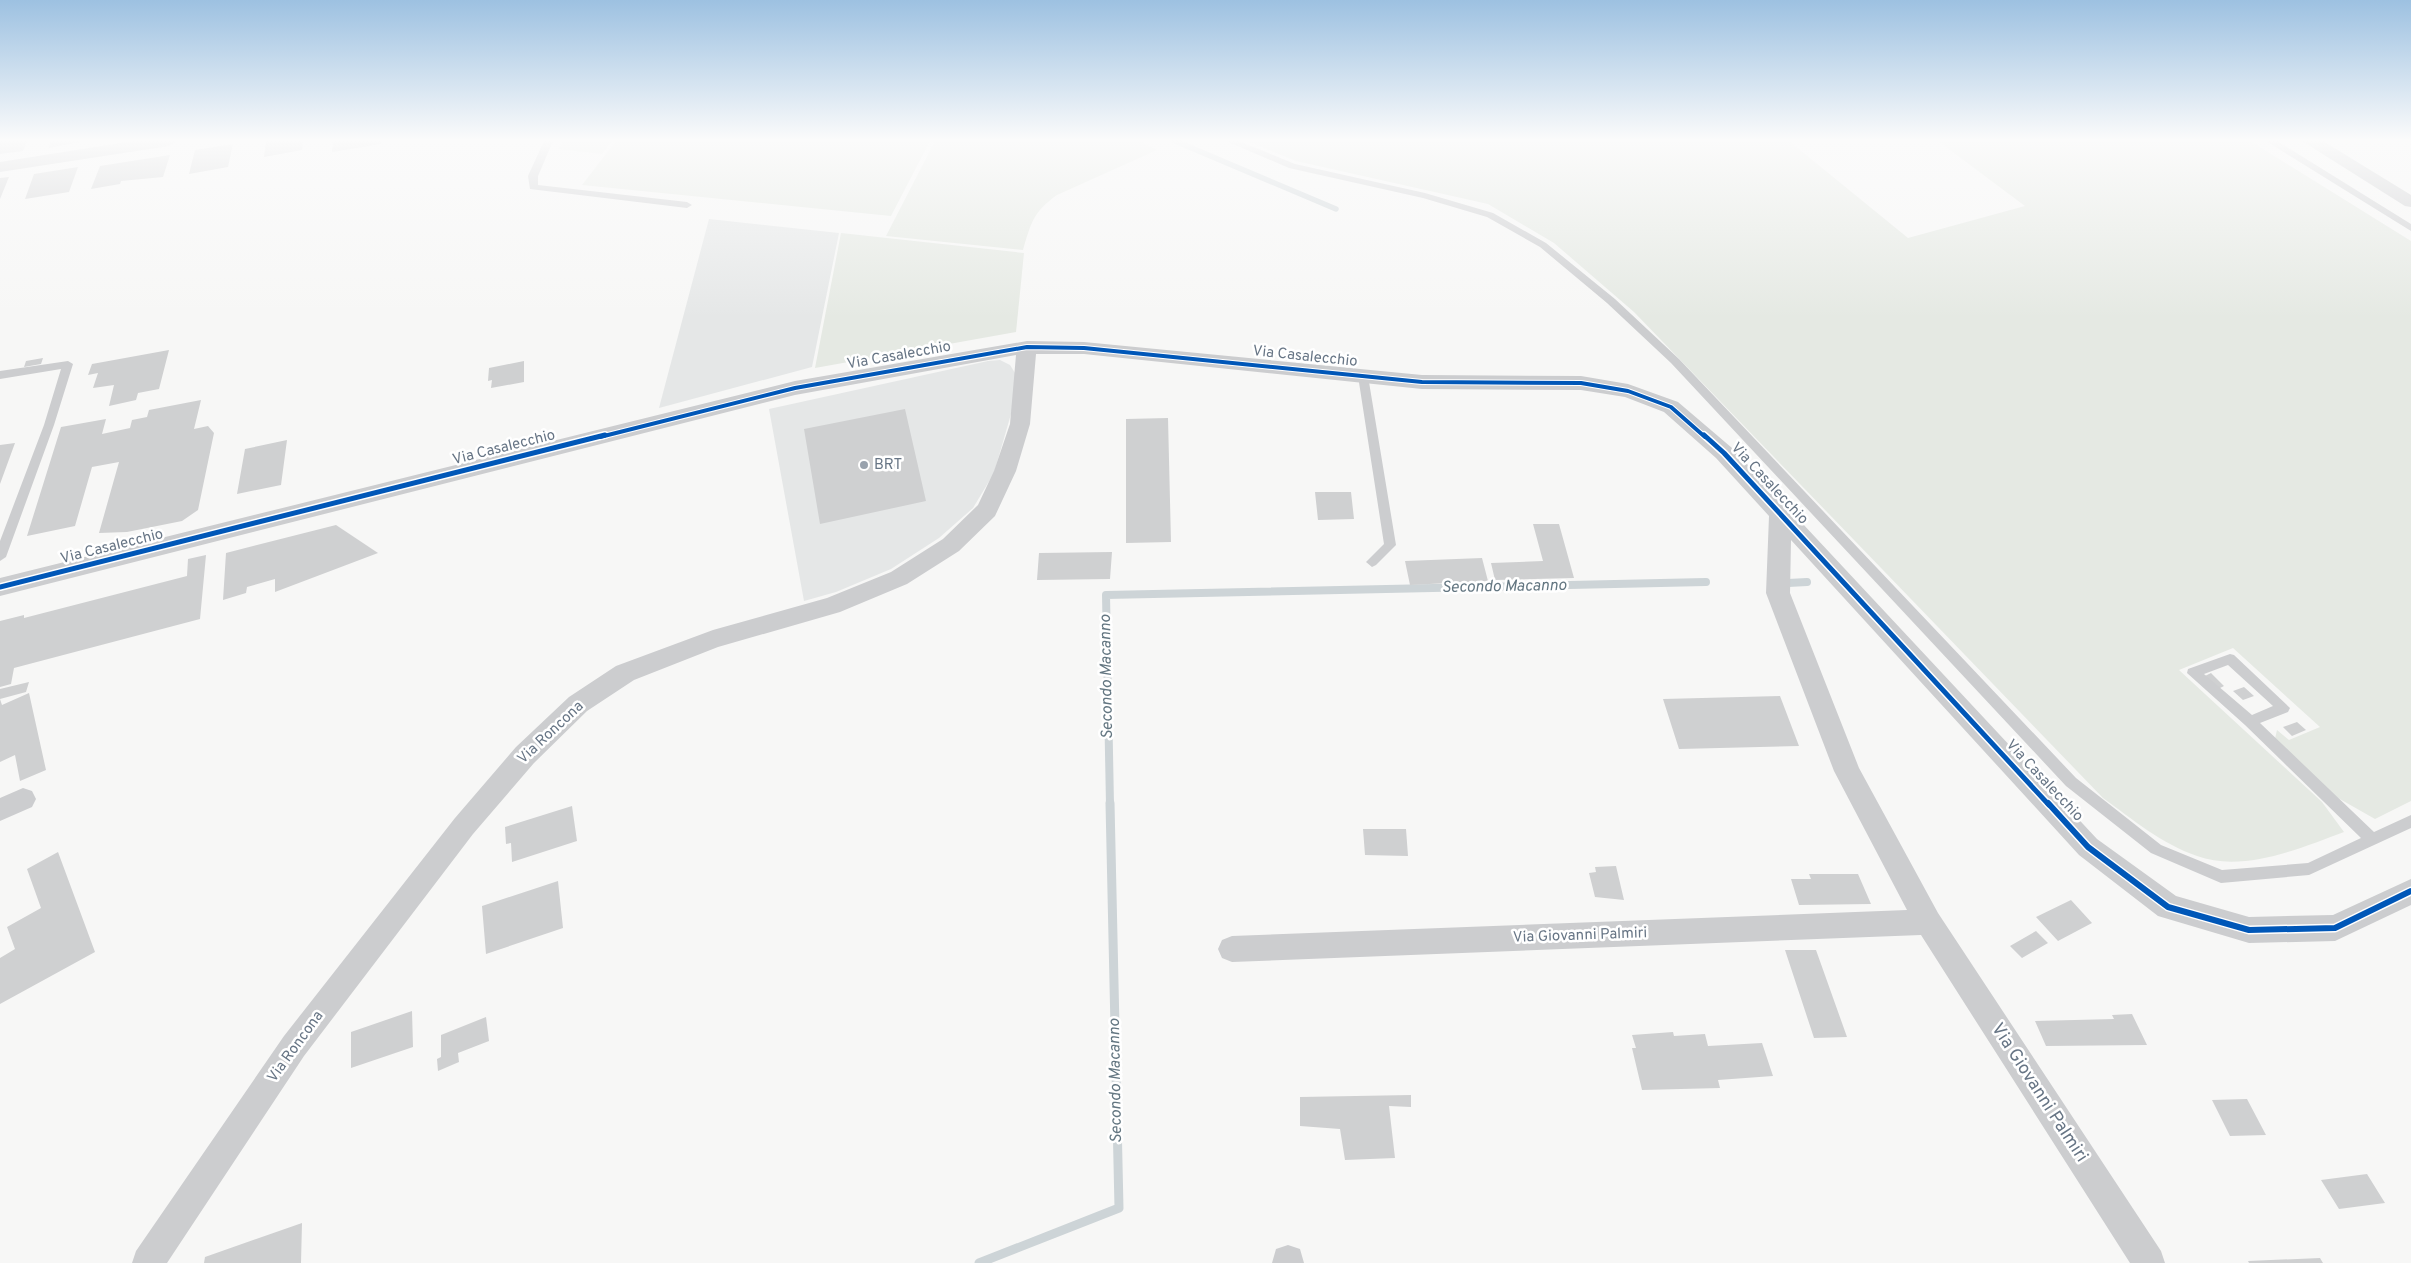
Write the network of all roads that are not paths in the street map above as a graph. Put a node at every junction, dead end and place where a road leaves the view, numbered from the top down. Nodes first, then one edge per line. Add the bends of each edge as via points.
1 (644, 200) edge
2 (1438, 200) edge
3 (2365, 200) edge
4 (687, 205) dead end
5 (2411, 228) edge
6 (1027, 347) junction
7 (0, 374) edge
8 (1363, 376) junction
9 (1780, 514) junction
10 (0, 557) edge
11 (1372, 562) dead end
12 (0, 587) edge
13 (2250, 721) junction
14 (2411, 821) edge
15 (2372, 839) junction
16 (2411, 891) edge
17 (1928, 922) junction
18 (1232, 949) dead end
19 (148, 1263) edge
20 (2149, 1263) edge

1 - 4 lane
2 - 15 lane via 1490,215 1542,245 1611,300 1675,361 2070,782 2156,849 2221,876 2309,869
3 - 5 lane
6 - 8 street, Via Casalecchio via 1084,348
6 - 12 street, Via Casalecchio via 795,388
6 - 19 street, Via Roncona via 1020,424 1005,471 987,510 950,545 899,578 832,606 713,639 625,673 578,704 525,755 464,826 306,1031
7 - 10 lane via 68,364
8 - 9 street, Via Casalecchio via 1422,382 1581,383 1628,390 1670,407 1724,452
8 - 11 lane via 1390,546
9 - 16 street, Via Casalecchio via 2088,847 2168,907 2248,930 2335,928
9 - 17 street, Via Giovanni Palmiri via 1778,593 1847,771
13 - 13 lane via 2282,708 2230,659 2193,673
13 - 15 lane
14 - 15 lane
17 - 18 street, Via Giovanni Palmiri
17 - 20 street, Via Giovanni Palmiri

